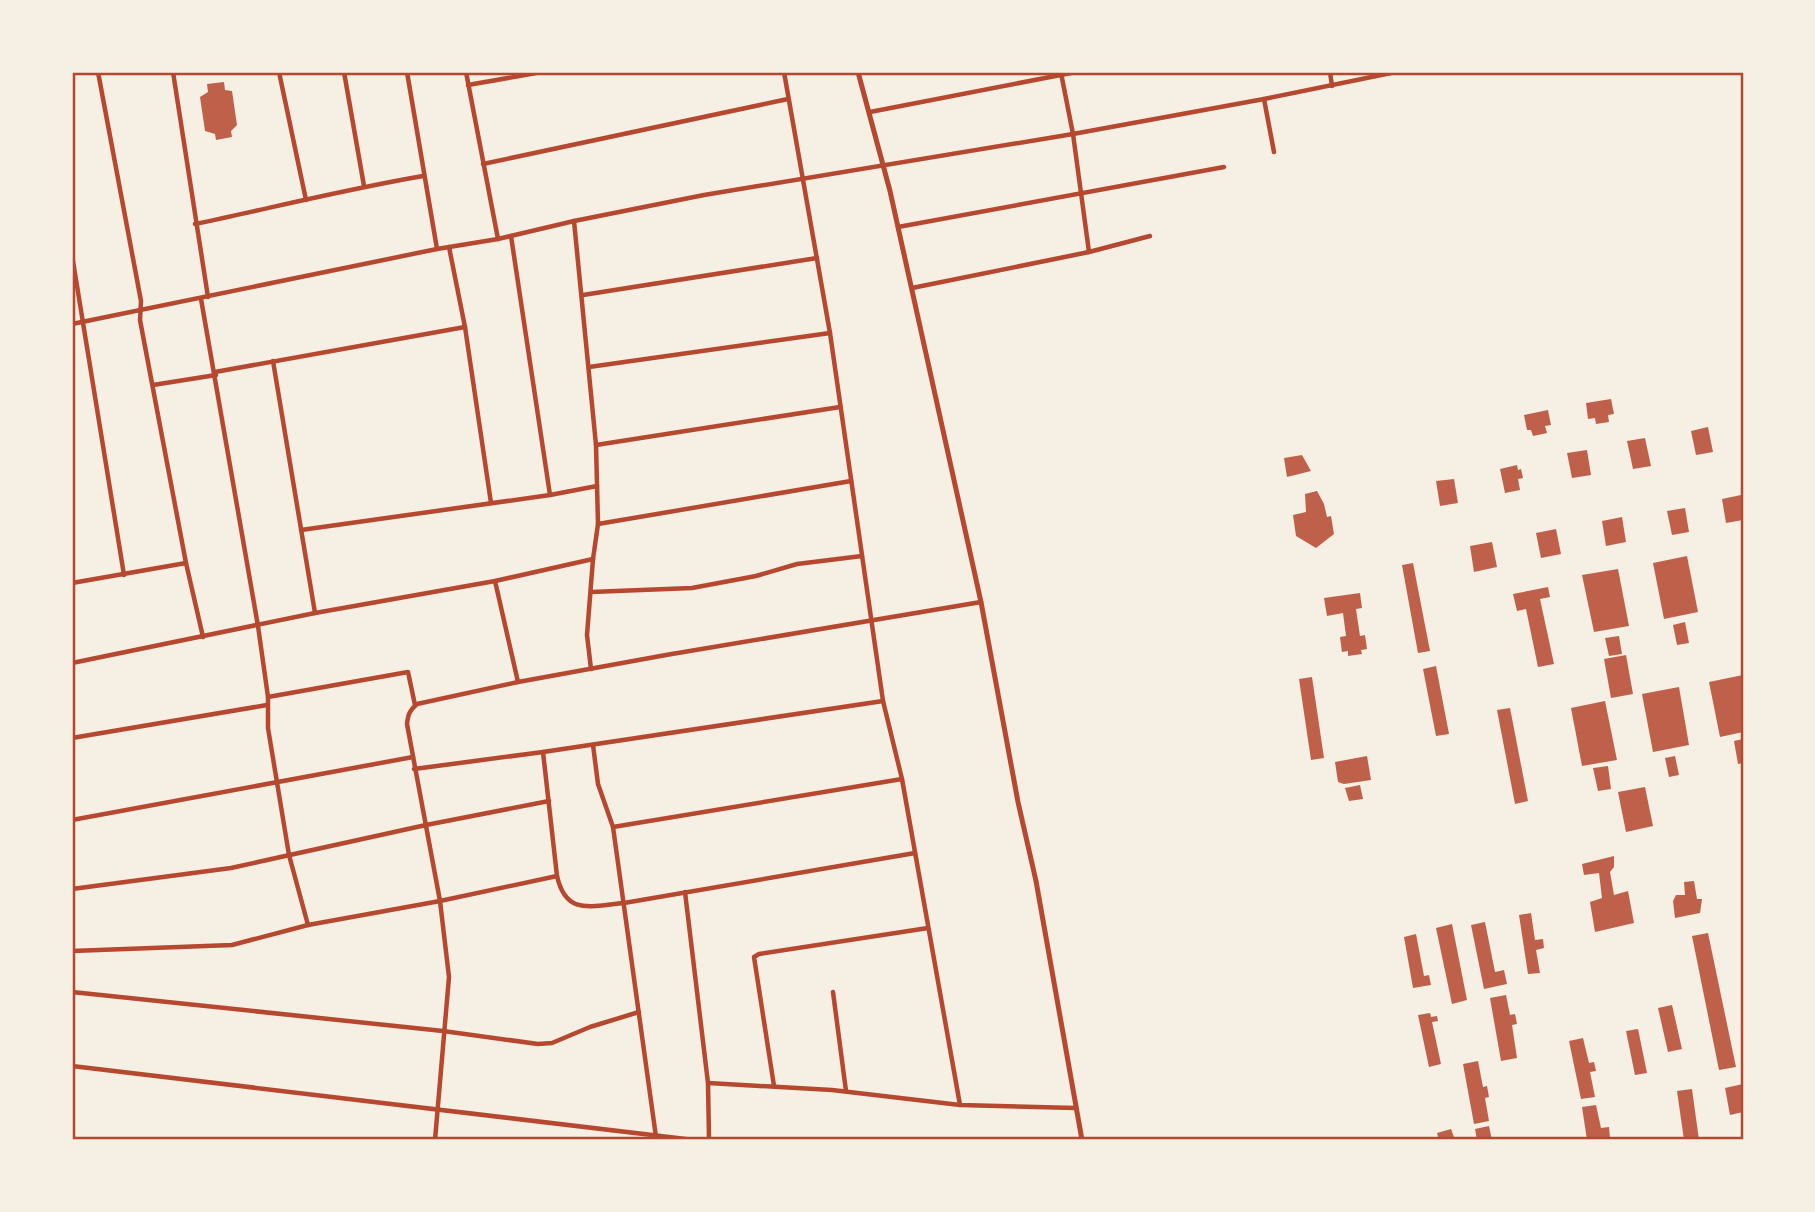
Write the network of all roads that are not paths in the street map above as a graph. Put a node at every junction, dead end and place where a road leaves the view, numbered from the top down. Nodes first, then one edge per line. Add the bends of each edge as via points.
1 (98, 72) edge
2 (173, 72) edge
3 (279, 72) edge
4 (344, 72) edge
5 (407, 72) edge
6 (466, 72) edge
7 (542, 72) edge
8 (784, 72) edge
9 (858, 72) edge
10 (1076, 72) edge
11 (1330, 72) edge
12 (1396, 72) edge
13 (1061, 73) edge
14 (468, 85) junction
15 (1332, 86) junction
16 (788, 99) junction
17 (1264, 99) junction
18 (870, 112) junction
19 (1073, 134) junction
20 (1274, 152) dead end
21 (483, 164) junction
22 (884, 166) junction
23 (1224, 167) dead end
24 (424, 176) junction
25 (802, 178) junction
26 (364, 186) junction
27 (1080, 194) junction
28 (306, 200) junction
29 (574, 221) junction
30 (195, 223) junction
31 (898, 227) junction
32 (511, 236) junction
33 (1150, 236) dead end
34 (498, 239) junction
35 (449, 247) junction
36 (437, 249) junction
37 (1089, 252) junction
38 (72, 256) edge
39 (817, 258) junction
40 (912, 288) junction
41 (583, 295) junction
42 (208, 297) junction
43 (201, 299) junction
44 (140, 310) junction
45 (84, 321) junction
46 (72, 324) edge
47 (465, 327) junction
48 (830, 333) junction
49 (273, 361) junction
50 (589, 367) junction
51 (215, 373) junction
52 (153, 385) junction
53 (840, 407) junction
54 (596, 445) junction
55 (851, 481) junction
56 (597, 486) junction
57 (550, 495) junction
58 (491, 503) junction
59 (598, 524) junction
60 (301, 530) junction
61 (862, 556) junction
62 (593, 559) junction
63 (186, 563) junction
64 (124, 575) junction
65 (495, 581) junction
66 (72, 583) edge
67 (591, 592) junction
68 (981, 602) junction
69 (314, 613) junction
70 (870, 620) junction
71 (258, 626) junction
72 (203, 637) junction
73 (72, 663) edge
74 (591, 669) junction
75 (518, 682) junction
76 (268, 697) junction
77 (883, 701) junction
78 (267, 705) junction
79 (415, 706) junction
80 (72, 738) edge
81 (593, 745) junction
82 (543, 752) junction
83 (413, 757) junction
84 (414, 769) junction
85 (902, 779) junction
86 (276, 780) junction
87 (549, 801) junction
88 (72, 820) edge
89 (426, 825) junction
90 (614, 827) junction
91 (915, 853) junction
92 (289, 855) junction
93 (558, 876) junction
94 (72, 889) edge
95 (685, 892) junction
96 (440, 901) junction
97 (624, 903) junction
98 (308, 925) junction
99 (929, 928) junction
100 (72, 951) edge
101 (72, 992) edge
102 (833, 992) dead end
103 (639, 1013) junction
104 (443, 1031) junction
105 (72, 1066) edge
106 (708, 1083) junction
107 (774, 1086) junction
108 (846, 1091) junction
109 (961, 1105) junction
110 (438, 1108) junction
111 (1076, 1108) junction
112 (656, 1137) junction
113 (435, 1140) edge
114 (694, 1140) edge
115 (709, 1140) edge
116 (1082, 1140) edge

1 - 44 street
2 - 30 street
3 - 28 street
4 - 26 street
5 - 24 street
6 - 14 street
7 - 14 street
8 - 16 street
9 - 18 street
10 - 13 street
11 - 15 street
12 - 15 street
13 - 18 street
13 - 19 street
14 - 21 street
15 - 17 street
16 - 21 street
16 - 25 street
17 - 19 street
17 - 20 street
18 - 22 street
19 - 22 street
19 - 27 street
21 - 34 street
22 - 25 street
22 - 31 street
23 - 27 street
24 - 26 street
24 - 36 street
25 - 29 street
25 - 39 street
26 - 28 street
27 - 31 street
27 - 37 street
28 - 30 street
29 - 32 street
29 - 41 street
30 - 42 street
31 - 40 street
32 - 34 street
32 - 57 street
33 - 37 street
34 - 35 street
35 - 36 street
35 - 47 street
36 - 42 street
37 - 40 street
38 - 45 street
39 - 41 street
39 - 48 street
40 - 68 street
41 - 50 street
42 - 43 street
43 - 44 street
43 - 51 street
44 - 45 street
44 - 52 street
45 - 46 street
45 - 64 street
47 - 49 street
47 - 58 street
48 - 50 street
48 - 53 street
49 - 51 street
49 - 60 street
50 - 54 street
51 - 52 street
51 - 71 street
52 - 63 street
53 - 54 street
53 - 55 street
54 - 56 street
55 - 59 street
55 - 61 street
56 - 57 street
56 - 59 street
57 - 58 street
58 - 60 street
59 - 62 street
60 - 69 street
61 - 67 street via 797,564 692,588
61 - 70 street
62 - 65 street
62 - 67 street
63 - 64 street
63 - 72 street
64 - 66 street
65 - 69 street
65 - 75 street
67 - 74 street via 587,635
68 - 70 street
68 - 111 street
69 - 71 street
70 - 74 street
70 - 77 street
71 - 72 street
71 - 76 street
72 - 73 street
74 - 75 street
75 - 79 street
76 - 78 street
76 - 79 street via 408,672
77 - 81 street
77 - 85 street
78 - 80 street
78 - 86 street
79 - 83 street via 407,715
81 - 82 street
81 - 90 street via 598,783
82 - 84 street
82 - 87 street
83 - 84 street
83 - 86 street
84 - 89 street
85 - 90 street
85 - 91 street
86 - 88 street
86 - 92 street
87 - 89 street
87 - 93 street
89 - 92 street
89 - 96 street
90 - 97 street
91 - 95 street
91 - 99 street
92 - 94 street via 231,868
92 - 98 street
93 - 96 street
93 - 97 street via 563,894 580,907
95 - 97 street
95 - 106 street
96 - 98 street
96 - 104 street via 449,977
97 - 103 street
98 - 100 street via 232,945
99 - 107 street via 754,957
99 - 109 street
101 - 104 street
102 - 108 street
103 - 104 street via 552,1043
103 - 112 street
104 - 110 street
105 - 110 street
106 - 107 street
106 - 115 street
107 - 108 street
108 - 109 street
109 - 111 street
110 - 112 street
110 - 113 street
111 - 116 street
112 - 114 street

